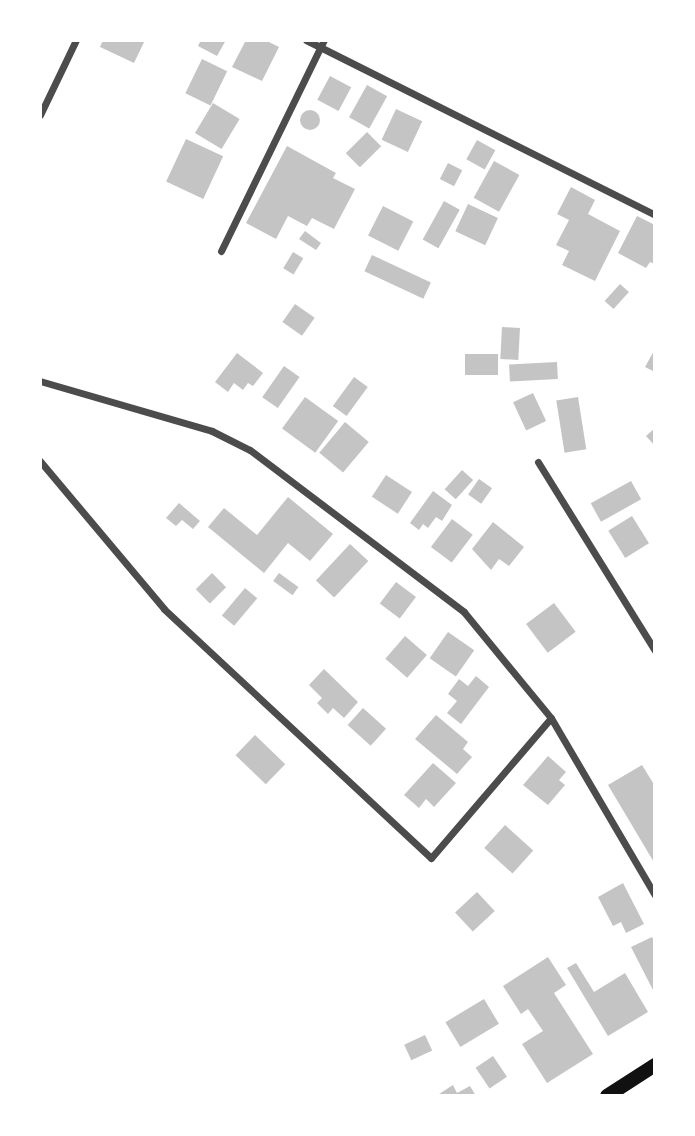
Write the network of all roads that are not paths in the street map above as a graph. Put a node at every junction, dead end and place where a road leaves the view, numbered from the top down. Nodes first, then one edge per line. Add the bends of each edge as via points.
1 (76, 40) edge
2 (306, 40) edge
3 (322, 44) edge
4 (40, 115) edge
5 (655, 215) edge
6 (221, 251) dead end
7 (40, 381) edge
8 (40, 461) edge
9 (538, 462) dead end
10 (655, 651) edge
11 (551, 718) junction
12 (655, 895) edge
13 (655, 1065) edge
14 (607, 1096) edge

1 - 4 street
2 - 3 street
3 - 5 street
3 - 6 street
7 - 11 street via 212,431 250,450 464,612
8 - 11 street via 164,609 431,859
9 - 10 street
11 - 12 street
13 - 14 main road

